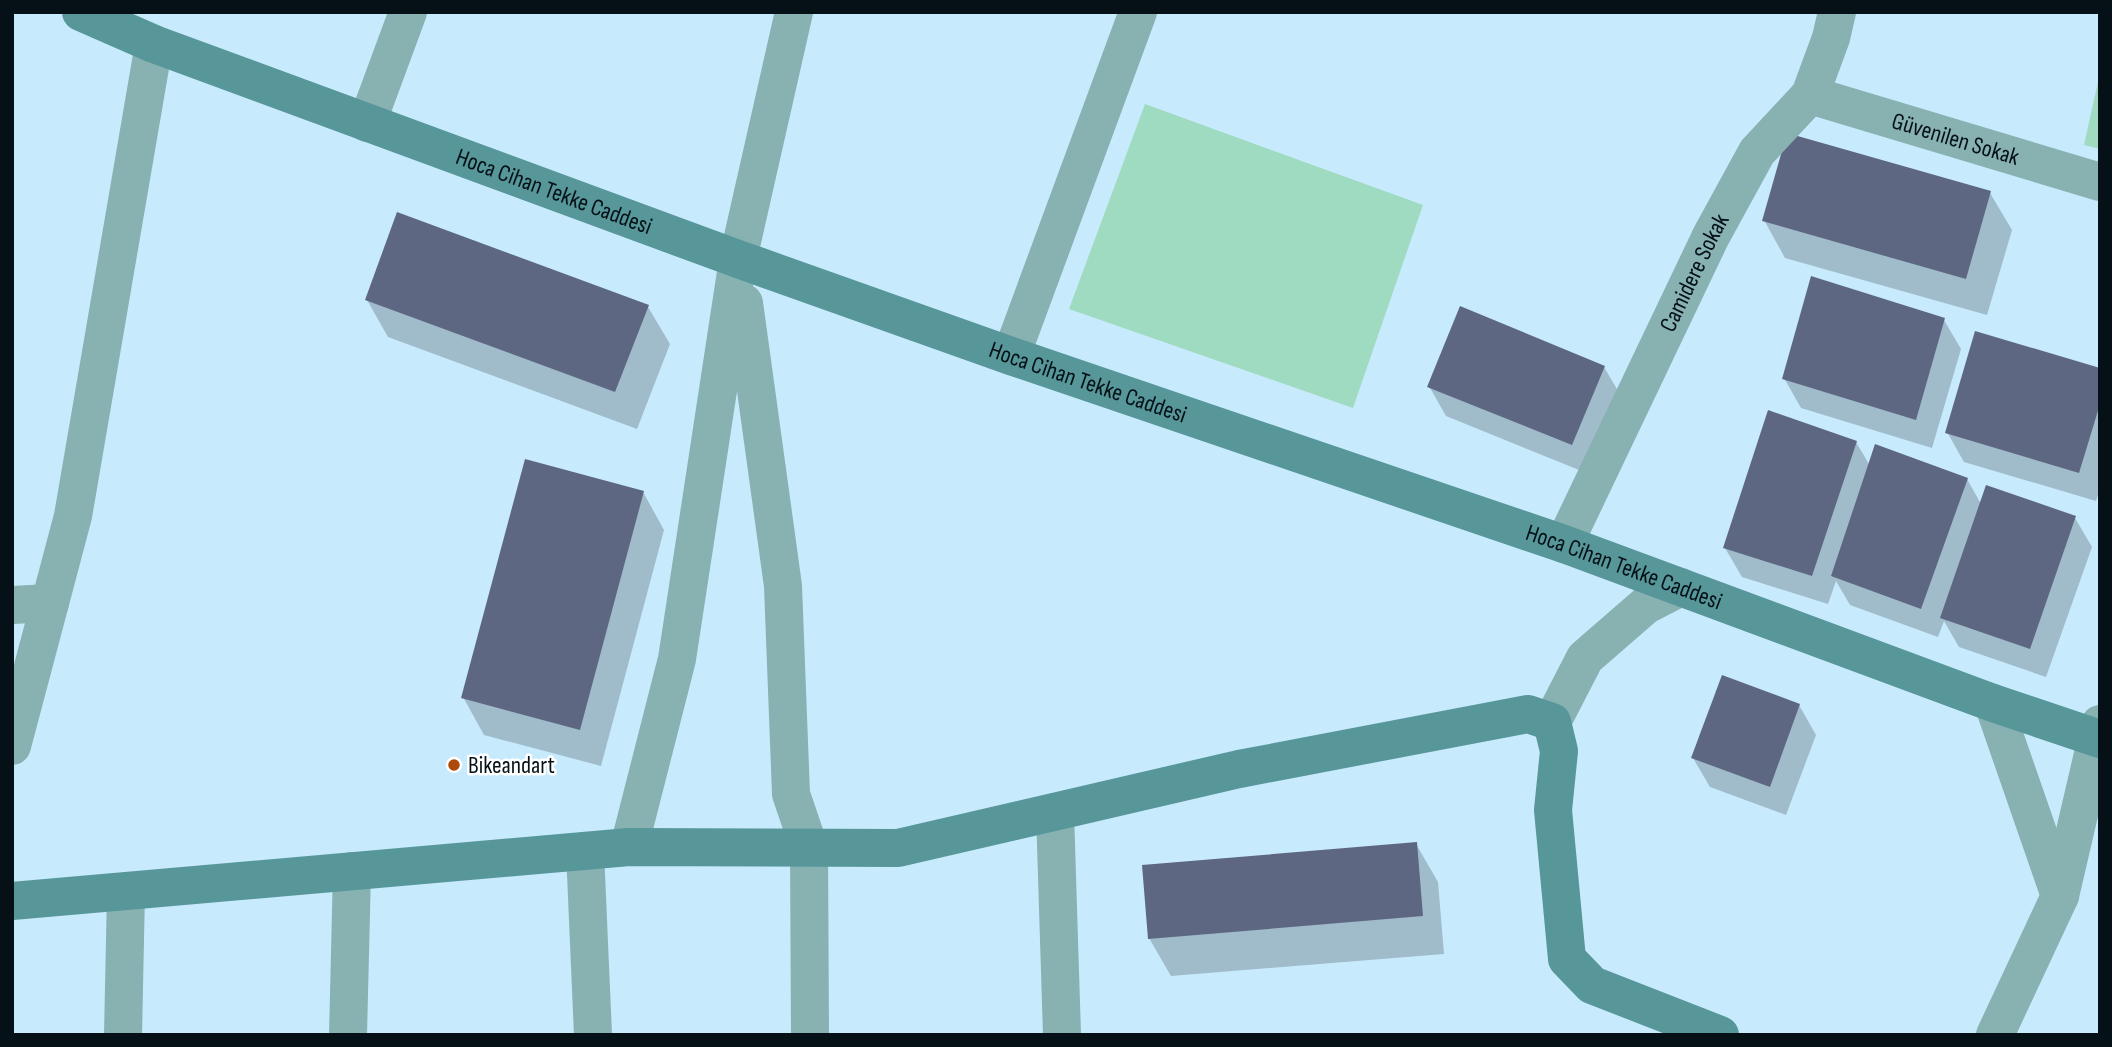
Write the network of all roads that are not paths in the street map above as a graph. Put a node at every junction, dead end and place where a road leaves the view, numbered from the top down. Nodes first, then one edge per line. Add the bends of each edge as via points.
1 (81, 12) edge
2 (408, 12) edge
3 (794, 12) edge
4 (1138, 12) edge
5 (1837, 12) edge
6 (153, 44) junction
7 (1810, 95) junction
8 (367, 123) junction
9 (2100, 182) edge
10 (738, 259) junction
11 (1011, 356) junction
12 (1563, 544) junction
13 (1681, 587) junction
14 (50, 603) junction
15 (12, 606) edge
16 (1993, 703) junction
17 (1552, 722) junction
18 (2099, 734) edge
19 (12, 746) edge
20 (1055, 812) junction
21 (629, 847) junction
22 (809, 848) junction
23 (585, 851) junction
24 (352, 871) junction
25 (126, 892) junction
26 (2060, 896) junction
27 (12, 901) edge
28 (123, 1035) edge
29 (348, 1035) edge
30 (593, 1035) edge
31 (810, 1035) edge
32 (1062, 1035) edge
33 (1720, 1035) edge
34 (1995, 1035) edge

1 - 6 street, Hoca Cihan Tekke Caddesi
2 - 8 street
3 - 10 street
4 - 11 street
5 - 7 street, Camidere Sokak
6 - 8 street, Hoca Cihan Tekke Caddesi
6 - 14 street via 73,516
7 - 9 street, Güvenilen Sokak
7 - 12 street, Camidere Sokak via 1750,164
8 - 10 street, Hoca Cihan Tekke Caddesi
10 - 11 street, Hoca Cihan Tekke Caddesi
10 - 21 street via 677,659
10 - 22 street via 783,586 791,794
11 - 12 street, Hoca Cihan Tekke Caddesi
12 - 13 street, Hoca Cihan Tekke Caddesi
13 - 16 street, Hoca Cihan Tekke Caddesi
13 - 17 street via 1646,605 1585,658
14 - 15 street
14 - 19 street
16 - 18 street, Hoca Cihan Tekke Caddesi
16 - 26 street
17 - 20 street via 1528,714 1239,769
17 - 33 street via 1559,751 1553,810 1567,959 1592,985
18 - 26 street
20 - 22 street via 898,848
20 - 32 street
21 - 22 street
21 - 23 street
22 - 31 street
23 - 24 street
23 - 30 street
24 - 25 street
24 - 29 street
25 - 27 street
25 - 28 street
26 - 34 street

